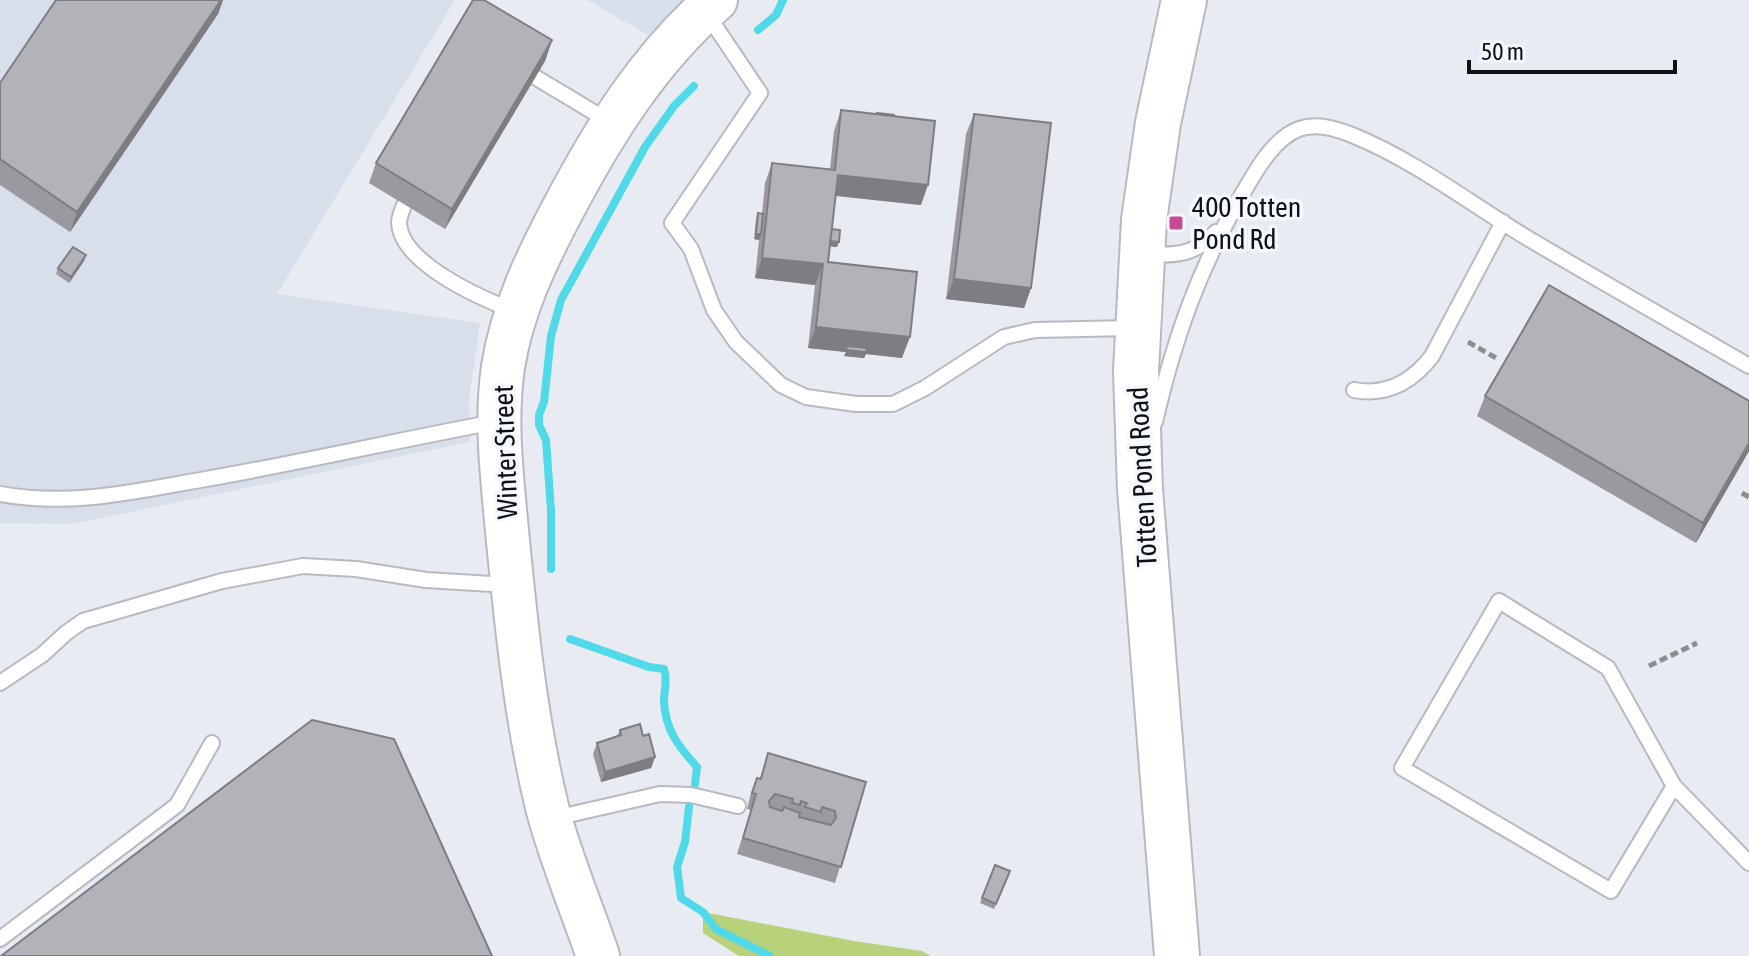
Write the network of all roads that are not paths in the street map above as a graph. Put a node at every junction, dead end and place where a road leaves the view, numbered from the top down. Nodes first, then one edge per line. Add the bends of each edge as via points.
1 (1184, 0) edge
2 (710, 5) edge
3 (535, 77) edge
4 (612, 123) junction
5 (404, 205) edge
6 (1503, 222) junction
7 (1224, 223) junction
8 (1141, 253) junction
9 (516, 311) junction
10 (1137, 328) junction
11 (1749, 366) edge
12 (1354, 390) dead end
13 (499, 421) junction
14 (1140, 489) junction
15 (0, 494) edge
16 (512, 586) junction
17 (0, 683) edge
18 (212, 743) dead end
19 (1674, 786) junction
20 (738, 806) dead end
21 (551, 819) junction
22 (1749, 863) edge
23 (0, 939) edge
24 (598, 956) edge
25 (1177, 956) edge

1 - 8 main road, Totten Pond Road via 1156,135
2 - 4 street, Winter Street via 646,73
2 - 10 lane via 760,93 672,223 691,249 725,328 781,385 819,400 893,404 990,344 1018,333
3 - 4 lane
4 - 9 street, Winter Street via 538,256
5 - 9 lane via 401,231 416,253 457,286
6 - 7 lane via 1363,140 1319,126 1281,140
6 - 11 lane
6 - 12 lane via 1420,371 1384,391
7 - 8 lane via 1191,252
7 - 14 lane via 1177,336
8 - 10 main road, Totten Pond Road
9 - 13 street, Winter Street via 503,367
10 - 14 main road, Totten Pond Road
13 - 15 lane via 95,498 46,501
13 - 16 street, Winter Street
14 - 25 main road, Totten Pond Road
16 - 17 lane via 325,566 289,567 83,621
16 - 21 street, Winter Street via 528,707
18 - 23 lane via 177,805
19 - 19 lane via 1611,891 1402,768 1499,601 1605,664
19 - 22 lane
20 - 21 lane via 660,794
21 - 24 street, Winter Street

